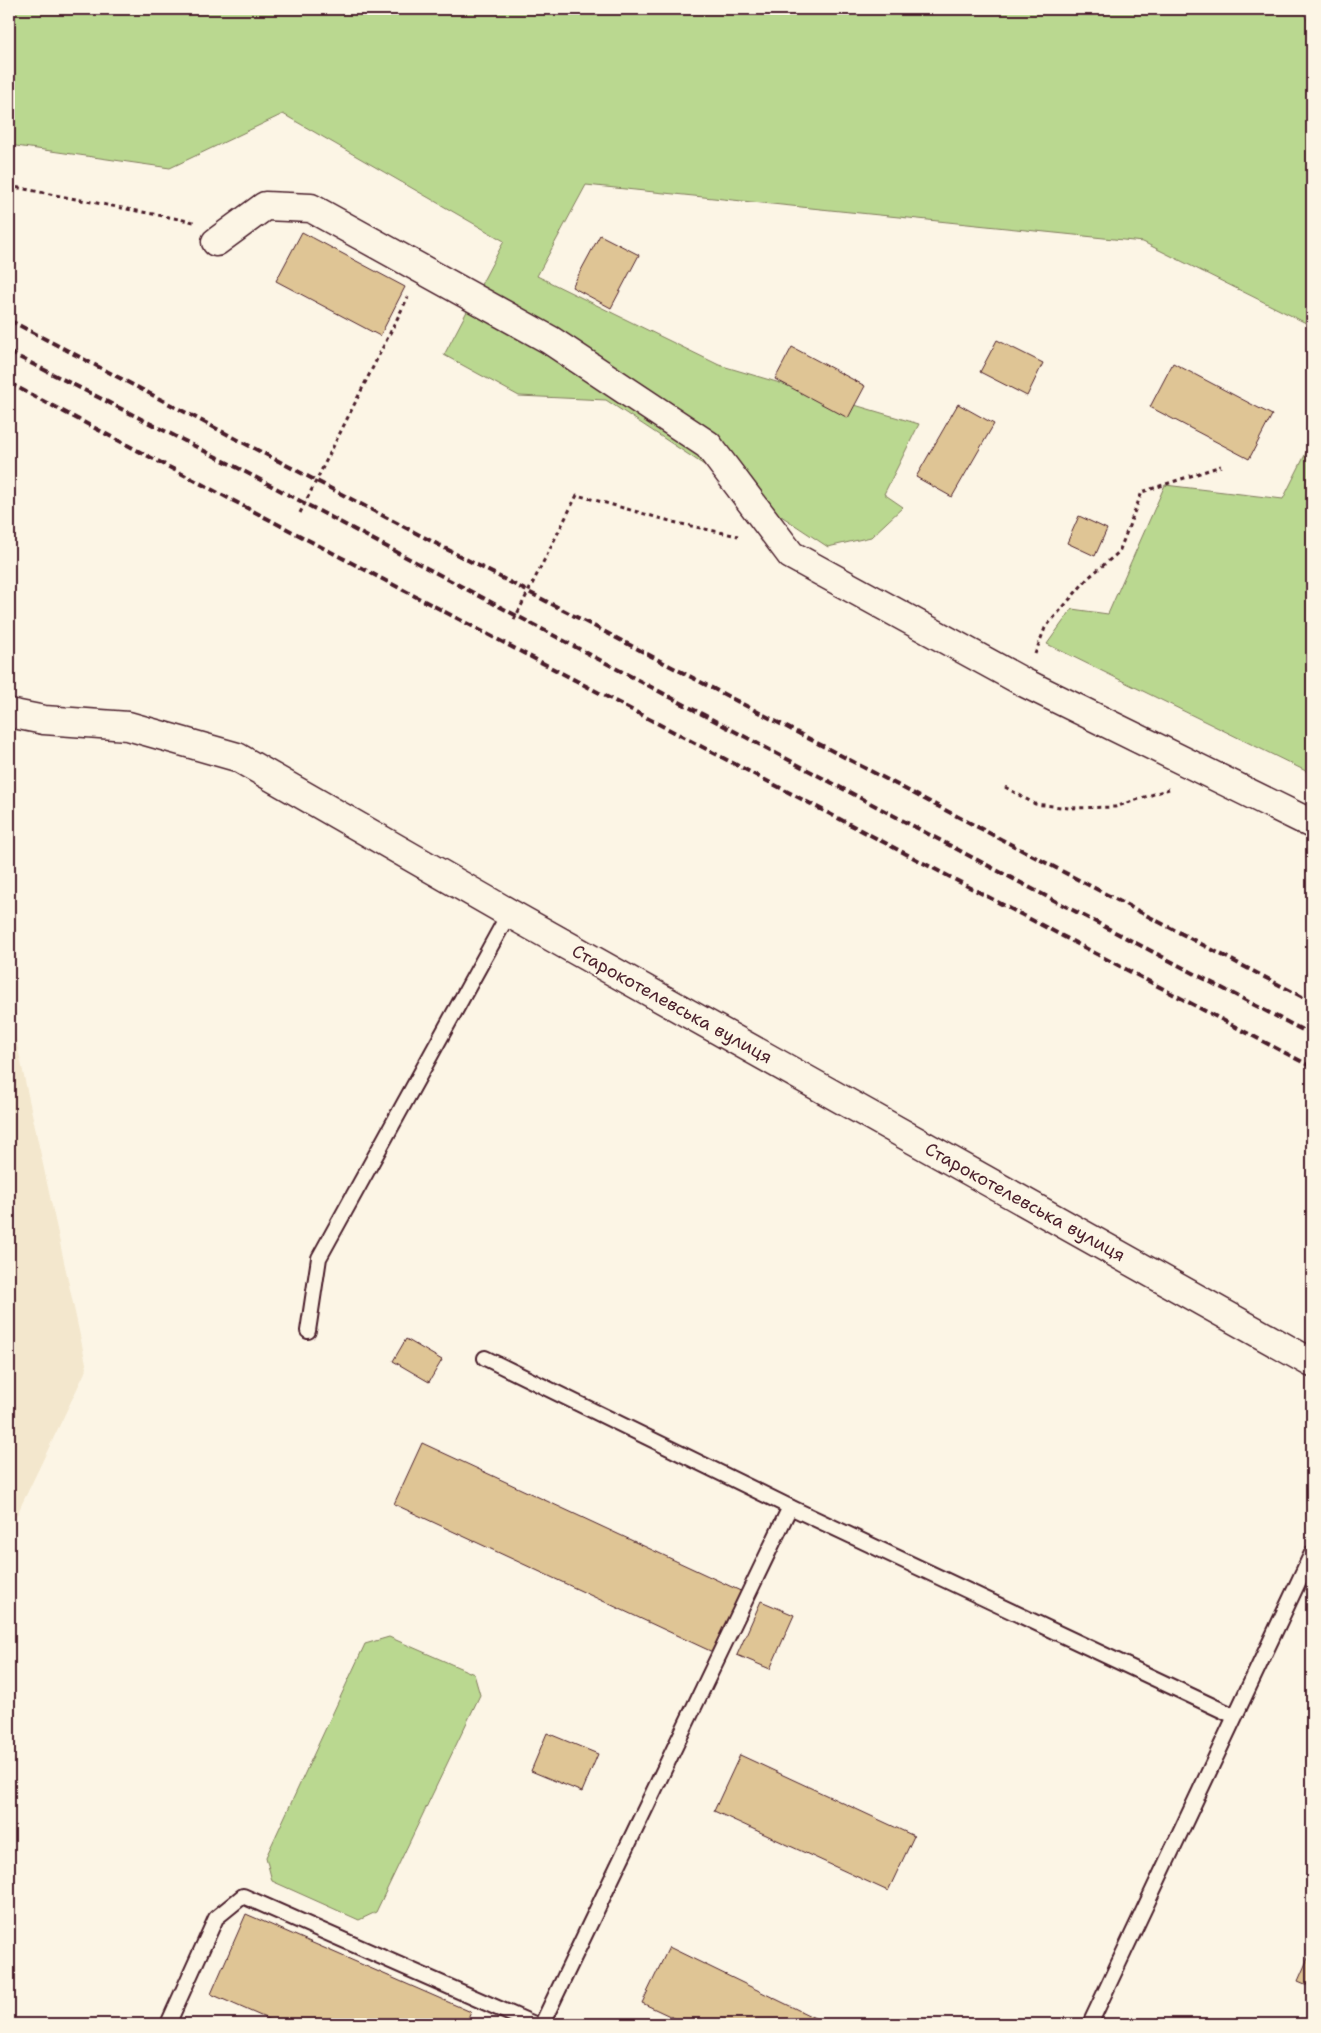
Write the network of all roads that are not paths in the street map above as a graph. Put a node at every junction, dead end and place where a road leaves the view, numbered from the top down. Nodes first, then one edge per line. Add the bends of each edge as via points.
1 (216, 242) road end
2 (9, 713) edge
3 (1312, 824) edge
4 (509, 913) junction
5 (308, 1331) dead end
6 (485, 1358) dead end
7 (1312, 1363) edge
8 (790, 1507) junction
9 (1312, 1553) edge
10 (1234, 1716) junction
11 (168, 2024) edge
12 (534, 2024) edge
13 (542, 2024) edge
14 (1090, 2024) edge

1 - 3 street via 265,206 311,208 550,340 708,446 791,555 1024,683
2 - 4 street, Старокотелевська вулиця via 44,720 128,726 237,757
4 - 5 lane via 319,1258
4 - 7 street, Старокотелевська вулиця
6 - 8 lane
8 - 10 lane
8 - 13 lane
9 - 10 lane
10 - 14 lane
11 - 12 lane via 216,1918 243,1896

